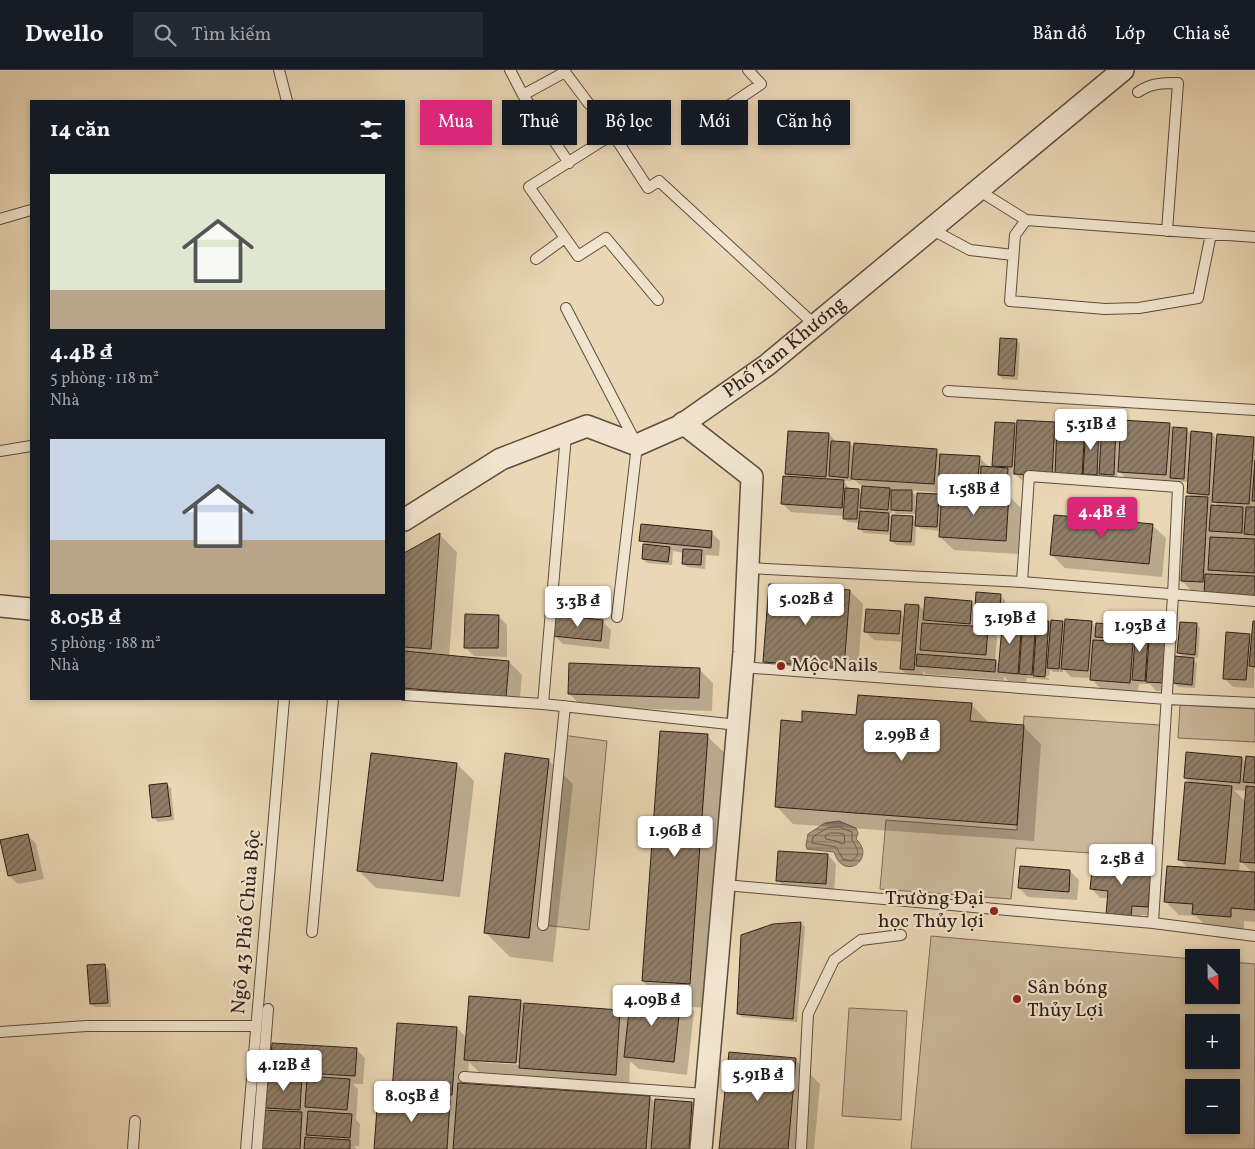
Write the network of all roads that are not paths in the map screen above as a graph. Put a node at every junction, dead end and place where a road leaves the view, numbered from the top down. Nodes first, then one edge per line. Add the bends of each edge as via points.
1 (279, 70) edge
2 (748, 70) edge
3 (1123, 70) edge
4 (513, 71) edge
5 (1138, 92) dead end
6 (523, 95) junction
7 (287, 100) edge
8 (738, 100) edge
9 (587, 101) edge
10 (568, 163) junction
11 (978, 190) junction
12 (30, 210) edge
13 (0, 219) edge
14 (1026, 220) junction
15 (931, 229) junction
16 (1167, 231) junction
17 (1211, 234) junction
18 (1255, 237) edge
19 (565, 238) junction
20 (1013, 254) junction
21 (536, 259) dead end
22 (658, 300) dead end
23 (566, 308) dead end
24 (815, 325) junction
25 (948, 391) dead end
26 (1255, 410) edge
27 (683, 423) junction
28 (566, 435) junction
29 (637, 445) junction
30 (30, 446) edge
31 (0, 451) edge
32 (405, 519) edge
33 (748, 568) junction
34 (1022, 582) junction
35 (1173, 595) junction
36 (1255, 601) edge
37 (0, 606) edge
38 (30, 610) edge
39 (618, 617) dead end
40 (742, 668) junction
41 (405, 695) edge
42 (1167, 698) junction
43 (284, 700) edge
44 (333, 700) edge
45 (1255, 703) edge
46 (543, 704) junction
47 (565, 706) junction
48 (738, 725) junction
49 (725, 885) junction
50 (1153, 923) junction
51 (543, 925) dead end
52 (312, 932) dead end
53 (901, 935) dead end
54 (1255, 936) edge
55 (268, 1009) dead end
56 (255, 1026) junction
57 (0, 1032) edge
58 (464, 1077) dead end
59 (706, 1094) junction
60 (135, 1121) dead end
61 (132, 1149) edge
62 (246, 1149) edge
63 (257, 1149) edge
64 (701, 1149) edge
65 (800, 1149) edge

1 - 7 lane
2 - 8 lane via 761,84
3 - 11 street, Phố Tam Khương
4 - 6 lane
5 - 16 lane via 1146,86 1178,83
6 - 9 lane via 565,72
6 - 10 lane
10 - 19 lane via 529,187
10 - 24 lane via 613,134 648,188 659,181
11 - 14 lane
11 - 15 street, Phố Tam Khương
12 - 13 lane
14 - 16 lane
14 - 20 lane via 1015,235
15 - 20 lane via 970,250
15 - 24 street, Phố Tam Khương
16 - 17 lane
17 - 18 lane
17 - 20 lane via 1198,298 1139,308 1010,301
19 - 21 lane
19 - 22 lane via 578,256 606,238
23 - 29 lane
24 - 27 street, Phố Tam Khương via 767,365
25 - 26 lane
27 - 29 street, Phố Tam Khương
27 - 33 street via 752,478
28 - 29 street via 588,426
28 - 32 street via 501,459
28 - 46 lane
29 - 39 lane
30 - 31 lane
33 - 34 lane
33 - 40 street
34 - 35 lane
34 - 35 lane via 1029,476 1178,487
35 - 36 lane
35 - 42 lane
37 - 38 street
40 - 42 lane
40 - 48 street
41 - 46 lane
42 - 45 lane
42 - 50 lane
43 - 56 lane, Ngõ 43 Phố Chùa Bộc
44 - 52 lane
46 - 47 lane
47 - 48 lane
47 - 51 lane
48 - 49 street
49 - 50 lane
49 - 59 street
50 - 54 lane
53 - 65 lane via 861,940 834,960 808,1014
55 - 63 lane
56 - 57 lane via 86,1026
56 - 62 lane, Ngõ 43 Phố Chùa Bộc
58 - 59 lane
59 - 64 street
60 - 61 lane

